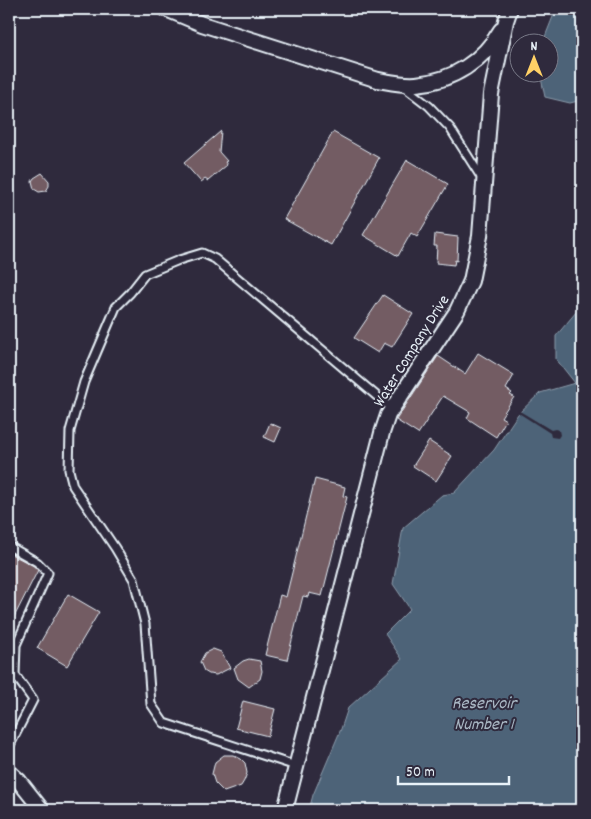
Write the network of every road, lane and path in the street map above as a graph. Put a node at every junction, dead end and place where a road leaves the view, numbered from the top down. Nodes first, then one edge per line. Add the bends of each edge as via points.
1 (166, 9) edge
2 (508, 15) edge
3 (401, 84) junction
4 (484, 182) junction
5 (392, 409) junction
6 (9, 546) edge
7 (9, 748) edge
8 (296, 766) junction
9 (9, 772) edge
10 (42, 810) edge
11 (285, 810) edge

1 - 3 street, Water Company Drive via 202,24 378,80
2 - 3 street, Water Company Drive via 486,52 456,74 430,82
2 - 4 street, Water Company Drive via 490,94
3 - 4 lane via 430,106 450,128
4 - 5 street, Water Company Drive via 480,236 471,281 457,312
5 - 8 street, Water Company Drive via 382,433
5 - 8 lane via 215,259 202,253 145,274 116,307 84,382 70,431 69,470 73,486 134,580 145,624 151,704 164,723
6 - 7 lane via 37,562 48,574 16,645 15,676 33,700
8 - 11 street, Water Company Drive
9 - 10 street

